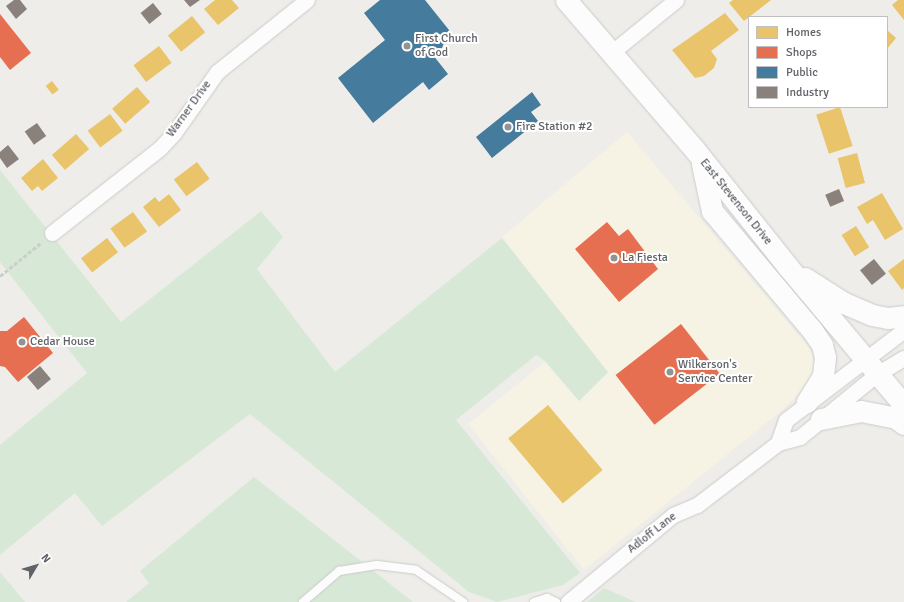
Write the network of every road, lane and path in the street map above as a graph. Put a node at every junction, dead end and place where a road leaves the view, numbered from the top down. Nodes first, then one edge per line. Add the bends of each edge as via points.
1 (307, 0) edge
2 (566, 0) edge
3 (676, 0) edge
4 (611, 53) junction
5 (702, 159) junction
6 (49, 236) joint
7 (788, 267) junction
8 (0, 276) edge
9 (904, 316) edge
10 (904, 330) edge
11 (904, 358) edge
12 (872, 367) junction
13 (807, 402) junction
14 (904, 405) edge
15 (821, 419) junction
16 (904, 424) edge
17 (778, 443) junction
18 (303, 602) edge
19 (463, 602) edge
20 (534, 602) edge
21 (556, 602) edge
22 (568, 602) edge

1 - 6 street, Warner Drive via 217,72 160,148
2 - 4 main road, East Stevenson Drive
3 - 4 street
4 - 5 main road, East Stevenson Drive
5 - 7 main road, East Stevenson Drive
5 - 13 main road via 712,211 822,345 825,357 823,376
6 - 8 path
7 - 9 main road via 859,310 877,316
7 - 12 main road, East Stevenson Drive
10 - 12 street, Adloff Lane
11 - 12 street, Adloff Lane
12 - 13 street, Adloff Lane
12 - 14 main road, East Stevenson Drive
12 - 15 street, Adloff Lane
13 - 17 street, Adloff Lane via 786,420
15 - 16 main road via 861,411 896,418
15 - 17 street, Adloff Lane via 800,437
17 - 22 street, Adloff Lane via 697,505 673,515
18 - 19 lane via 339,570 378,565 416,570
20 - 21 lane via 547,598

